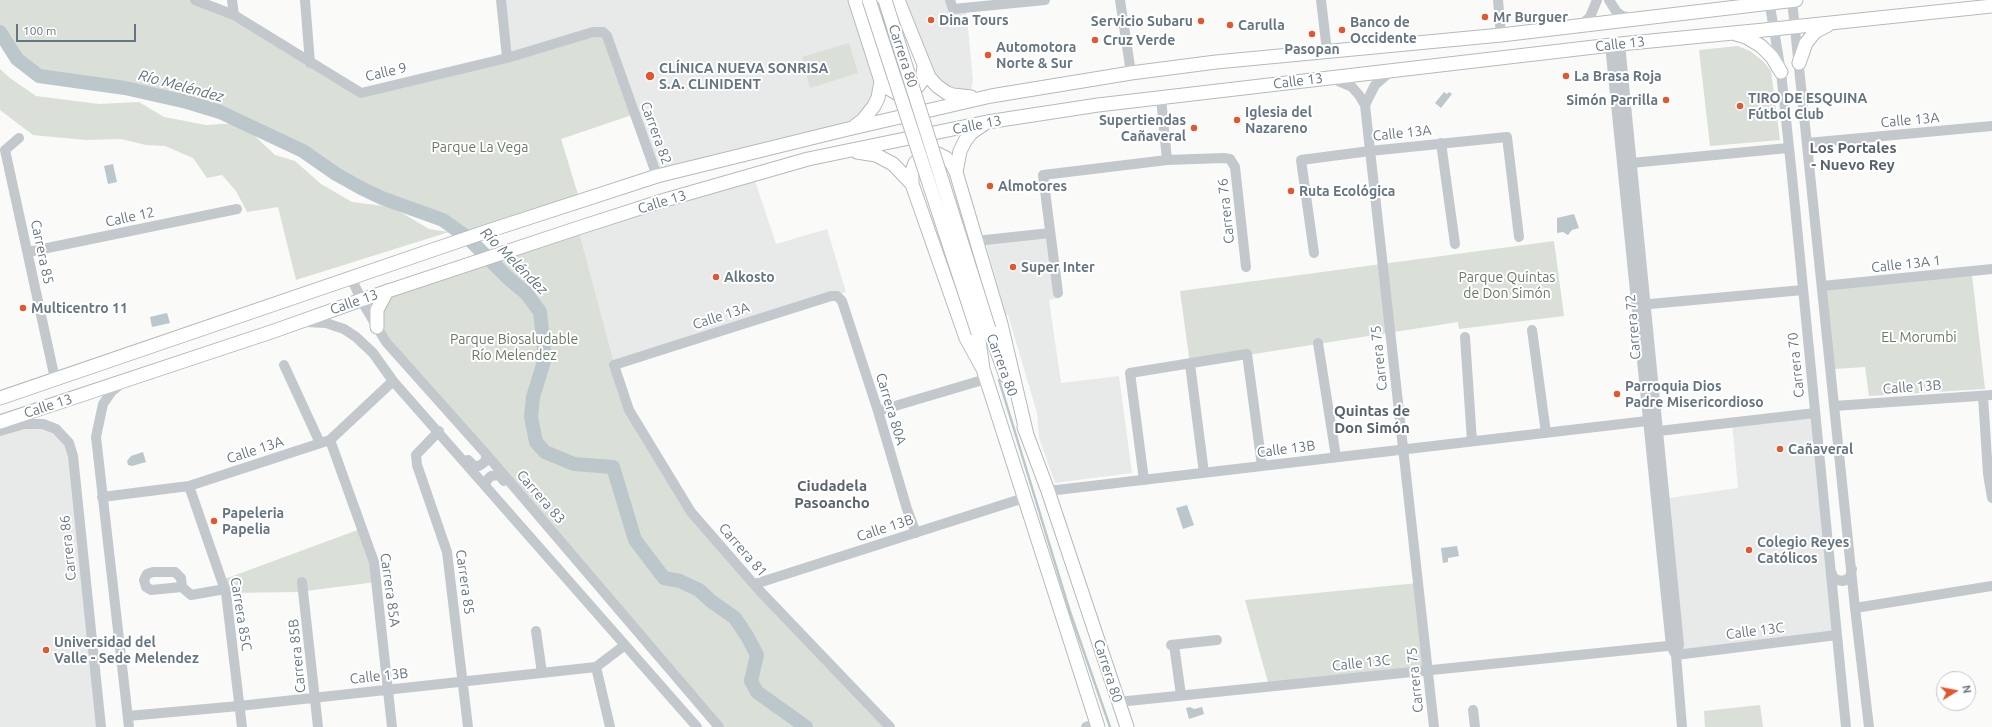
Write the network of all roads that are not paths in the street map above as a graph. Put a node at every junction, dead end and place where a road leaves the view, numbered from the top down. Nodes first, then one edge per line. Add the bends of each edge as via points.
1 (195, 0) edge
2 (232, 0) edge
3 (305, 0) edge
4 (501, 0) edge
5 (855, 0) edge
6 (869, 0) edge
7 (885, 0) edge
8 (898, 0) edge
9 (1045, 0) edge
10 (1120, 0) edge
11 (1321, 0) edge
12 (1498, 0) edge
13 (1596, 0) edge
14 (1609, 0) edge
15 (1748, 0) edge
16 (1792, 0) edge
17 (1796, 0) edge
18 (1769, 1) edge
19 (1011, 2) edge
20 (952, 4) edge
21 (1992, 6) edge
22 (1736, 7) junction
23 (234, 15) junction
24 (1636, 19) junction
25 (1834, 22) junction
26 (1581, 25) junction
27 (1796, 27) junction
28 (1772, 30) junction
29 (603, 32) joint
30 (1731, 33) junction
31 (1502, 34) junction
32 (1615, 44) junction
33 (1327, 51) junction
34 (507, 58) junction
35 (310, 63) junction
36 (1799, 63) junction
37 (924, 67) junction
38 (1393, 70) junction
39 (1781, 72) junction
40 (1131, 73) junction
41 (1327, 77) junction
42 (881, 81) junction
43 (991, 96) junction
44 (1161, 98) junction
45 (1365, 105) junction
46 (1622, 116) junction
47 (987, 122) junction
48 (1992, 126) edge
49 (848, 129) junction
50 (19, 138) dead end
51 (1441, 143) junction
52 (1808, 143) junction
53 (1788, 148) junction
54 (1370, 151) junction
55 (847, 152) junction
56 (1167, 160) junction
57 (1631, 162) junction
58 (956, 172) junction
59 (1810, 174) junction
60 (657, 176) junction
61 (1792, 176) junction
62 (912, 184) junction
63 (237, 209) dead end
64 (1050, 233) junction
65 (1633, 233) junction
66 (1519, 237) dead end
67 (976, 241) junction
68 (1455, 244) dead end
69 (28, 252) junction
70 (1314, 253) dead end
71 (1246, 267) dead end
72 (1992, 269) edge
73 (351, 278) junction
74 (1822, 286) junction
75 (1802, 290) junction
76 (386, 291) junction
77 (1058, 293) dead end
78 (837, 296) joint
79 (361, 300) junction
80 (1640, 305) junction
81 (298, 322) junction
82 (377, 327) junction
83 (1532, 330) dead end
84 (984, 331) junction
85 (1465, 337) dead end
86 (386, 342) junction
87 (1318, 343) dead end
88 (373, 353) junction
89 (1190, 364) junction
90 (284, 365) dead end
91 (614, 365) joint
92 (985, 374) junction
93 (55, 379) junction
94 (125, 381) junction
95 (393, 381) junction
96 (1987, 395) edge
97 (0, 398) edge
98 (1834, 406) junction
99 (878, 411) junction
100 (1815, 413) junction
101 (1647, 421) junction
102 (0, 422) edge
103 (0, 431) edge
104 (439, 431) junction
105 (1652, 432) junction
106 (1546, 433) junction
107 (1027, 435) junction
108 (330, 440) junction
109 (1472, 441) junction
110 (320, 443) junction
111 (1403, 449) junction
112 (486, 454) junction
113 (460, 455) junction
114 (1336, 457) junction
115 (1262, 466) junction
116 (1204, 472) junction
117 (1144, 480) junction
118 (189, 486) junction
119 (486, 487) junction
120 (514, 487) junction
121 (1048, 491) junction
122 (102, 497) junction
123 (1024, 498) junction
124 (1992, 498) edge
125 (916, 533) junction
126 (1852, 568) junction
127 (1831, 571) junction
128 (302, 582) dead end
129 (755, 584) junction
130 (182, 586) dead end
131 (1992, 586) edge
132 (225, 589) junction
133 (1855, 608) junction
134 (536, 631) dead end
135 (1837, 635) junction
136 (1217, 640) dead end
137 (625, 645) junction
138 (1675, 645) junction
139 (1676, 655) junction
140 (596, 667) junction
141 (1428, 670) junction
142 (542, 673) junction
143 (462, 681) junction
144 (388, 690) junction
145 (1181, 695) junction
146 (315, 697) junction
147 (1118, 702) junction
148 (239, 706) junction
149 (1473, 710) dead end
150 (128, 716) junction
151 (1094, 726) edge
152 (101, 727) edge
153 (129, 727) edge
154 (242, 727) edge
155 (318, 727) edge
156 (392, 727) edge
157 (468, 727) edge
158 (610, 727) edge
159 (698, 727) edge
160 (719, 727) edge
161 (890, 727) edge
162 (1127, 727) edge
163 (1434, 727) edge
164 (1475, 727) edge
165 (1682, 727) edge
166 (1846, 727) edge
167 (1869, 727) edge

1 - 23 street, Calle 9
2 - 23 street
3 - 35 street
4 - 34 street
5 - 42 main road, Carrera 80
6 - 84 main road, Carrera 80, bridge
7 - 84 main road, Carrera 80, bridge
8 - 37 main road, Carrera 80
9 - 19 street
10 - 40 street
11 - 33 street
12 - 31 street
13 - 26 street via 1593,12
14 - 24 street via 1622,16
15 - 22 main road
16 - 17 main road, Calle 13
16 - 18 main road, Calle 13
16 - 27 street
18 - 22 main road, Calle 13
18 - 28 street, Carrera 70
19 - 20 street
21 - 25 main road, Calle 13
22 - 24 main road, Calle 13
23 - 35 street, Calle 9
24 - 26 main road, Calle 13
25 - 27 main road, Calle 13
25 - 36 main road via 1810,37
26 - 31 main road, Calle 13
27 - 28 main road, Calle 13
27 - 36 street
28 - 30 main road, Calle 13
28 - 39 street, Carrera 70
29 - 34 street, Calle 9 via 593,32
29 - 60 street, Carrera 82 via 607,36
30 - 32 main road, Calle 13
30 - 39 main road via 1746,37 1761,46 1772,57
31 - 33 main road, Calle 13
32 - 38 main road, Calle 13
32 - 46 street, Carrera 72
33 - 40 main road, Calle 13
34 - 35 street, Calle 9 via 361,93
36 - 52 street
37 - 42 main road via 922,81 918,87 906,94 892,92
37 - 43 main road, Carrera 80 via 929,78 937,86 953,95
38 - 41 main road, Calle 13
38 - 45 street via 1375,85
39 - 53 street, Carrera 70
40 - 43 main road, Calle 13
41 - 44 main road, Calle 13
41 - 45 street, Carrera 75 via 1352,87
42 - 49 main road via 878,98 872,110 863,120
43 - 49 main road, Calle 13
44 - 47 main road, Calle 13
44 - 56 street
45 - 54 street, Carrera 75
46 - 57 street, Carrera 72
46 - 65 street, Carrera 72
47 - 55 main road, Calle 13
47 - 58 main road via 971,133 965,141 960,151
48 - 52 street, Calle 13A
49 - 60 main road, Calle 13
50 - 69 street, Carrera 85 via 5,150
51 - 54 street, Calle 13A
51 - 66 street, Calle 13A via 1507,137
51 - 68 street
52 - 59 street
53 - 57 street
53 - 61 street, Carrera 70
54 - 70 street, Calle 13A via 1301,160
54 - 111 street, Carrera 75
55 - 62 main road via 867,153 885,159 900,170
55 - 76 main road, Calle 13 via 808,159 665,200
56 - 64 street via 1043,175
56 - 71 street, Carrera 76 via 1224,158 1230,159 1236,167
57 - 65 street, Carrera 72
58 - 62 main road via 946,158 930,154 915,163
58 - 67 main road
59 - 61 street via 1802,168 1796,170
59 - 74 street
60 - 73 main road, Calle 13
61 - 75 street, Carrera 70
62 - 92 main road via 966,338
63 - 69 street, Calle 12
64 - 67 street
64 - 77 street
65 - 80 street, Carrera 72
67 - 107 main road via 1001,324
69 - 93 street, Carrera 85
72 - 74 street, Calle 13A 1
73 - 79 street, Carrera 83
73 - 93 main road, Calle 13
74 - 98 street
75 - 80 street
75 - 100 street, Carrera 70
76 - 79 main road, Calle 13
76 - 82 main road via 377,310
78 - 91 street, Calle 13A
78 - 99 street, Carrera 80A via 842,300
79 - 81 main road, Calle 13
79 - 82 street, Carrera 83
80 - 101 street, Carrera 72
80 - 105 street, Carrera 72
81 - 88 street via 319,322 338,327 356,336
81 - 94 main road, Calle 13
82 - 86 street, Carrera 83
83 - 106 street
84 - 92 main road, Carrera 80
84 - 107 main road, Carrera 80
85 - 109 street
86 - 88 street
86 - 112 street, Carrera 83
87 - 114 street
88 - 95 street
89 - 115 street via 1247,354
89 - 116 street
89 - 117 street via 1130,373
90 - 110 street
91 - 129 street, Carrera 81 via 629,410 691,512
92 - 99 street
92 - 123 main road, Carrera 80
93 - 97 main road, Calle 13
94 - 102 main road, Calle 13
94 - 122 street via 107,397 97,427 96,449
95 - 104 street
95 - 108 street, Calle 13A
96 - 98 street, Calle 13B
96 - 124 street via 1988,474
98 - 126 street
99 - 125 street, Carrera 80A
100 - 105 street
100 - 127 street, Carrera 70
101 - 105 street, Carrera 72
101 - 106 street, Calle 13B
103 - 152 street, Carrera 86 via 24,424 43,424 56,429 69,444
104 - 113 street
104 - 143 street, Carrera 85 via 416,455 451,570
105 - 138 street, Carrera 72
106 - 109 street, Calle 13B
107 - 121 main road, Carrera 80
108 - 110 street, Calle 13A
108 - 144 street, Carrera 85A via 374,562
109 - 111 street, Calle 13B
110 - 118 street, Calle 13A
111 - 114 street, Calle 13B
111 - 141 street, Carrera 75
112 - 113 street via 484,463 479,466 474,466 464,455
112 - 120 street, Carrera 83
113 - 119 street
114 - 115 street, Calle 13B
115 - 116 street, Calle 13B
116 - 117 street, Calle 13B
117 - 121 street, Calle 13B
118 - 122 street, Calle 13A
118 - 132 street, Carrera 85C
119 - 120 street via 488,478 497,475 510,487
119 - 137 street
120 - 160 street, Carrera 83
121 - 147 main road, Carrera 80
122 - 150 street
123 - 125 street, Calle 13B
123 - 151 main road, Carrera 80
125 - 129 street, Calle 13B
126 - 127 street via 1848,579 1843,581 1833,577
126 - 133 street
127 - 135 street, Carrera 70
128 - 146 street, Carrera 85B
129 - 161 street, Carrera 81
130 - 132 street via 187,593 196,595
131 - 133 street
132 - 148 street, Carrera 85C
133 - 167 street
134 - 142 street
135 - 139 street, Calle 13C
135 - 166 street, Carrera 70
136 - 145 street via 1172,645
137 - 140 street
137 - 159 street
138 - 139 street, Carrera 72
138 - 141 street, Calle 13C
139 - 165 street, Carrera 72
140 - 142 street, Calle 13B
140 - 158 street
141 - 145 street, Calle 13C
141 - 163 street, Carrera 75
142 - 143 street, Calle 13B
143 - 144 street, Calle 13B
143 - 157 street, Carrera 85
144 - 146 street, Calle 13B
144 - 156 street, Carrera 85A
145 - 147 street, Calle 13C
146 - 148 street, Calle 13B
146 - 155 street, Carrera 85B
147 - 162 main road, Carrera 80
148 - 150 street, Calle 13B
148 - 154 street, Carrera 85C
149 - 164 street
150 - 153 street

